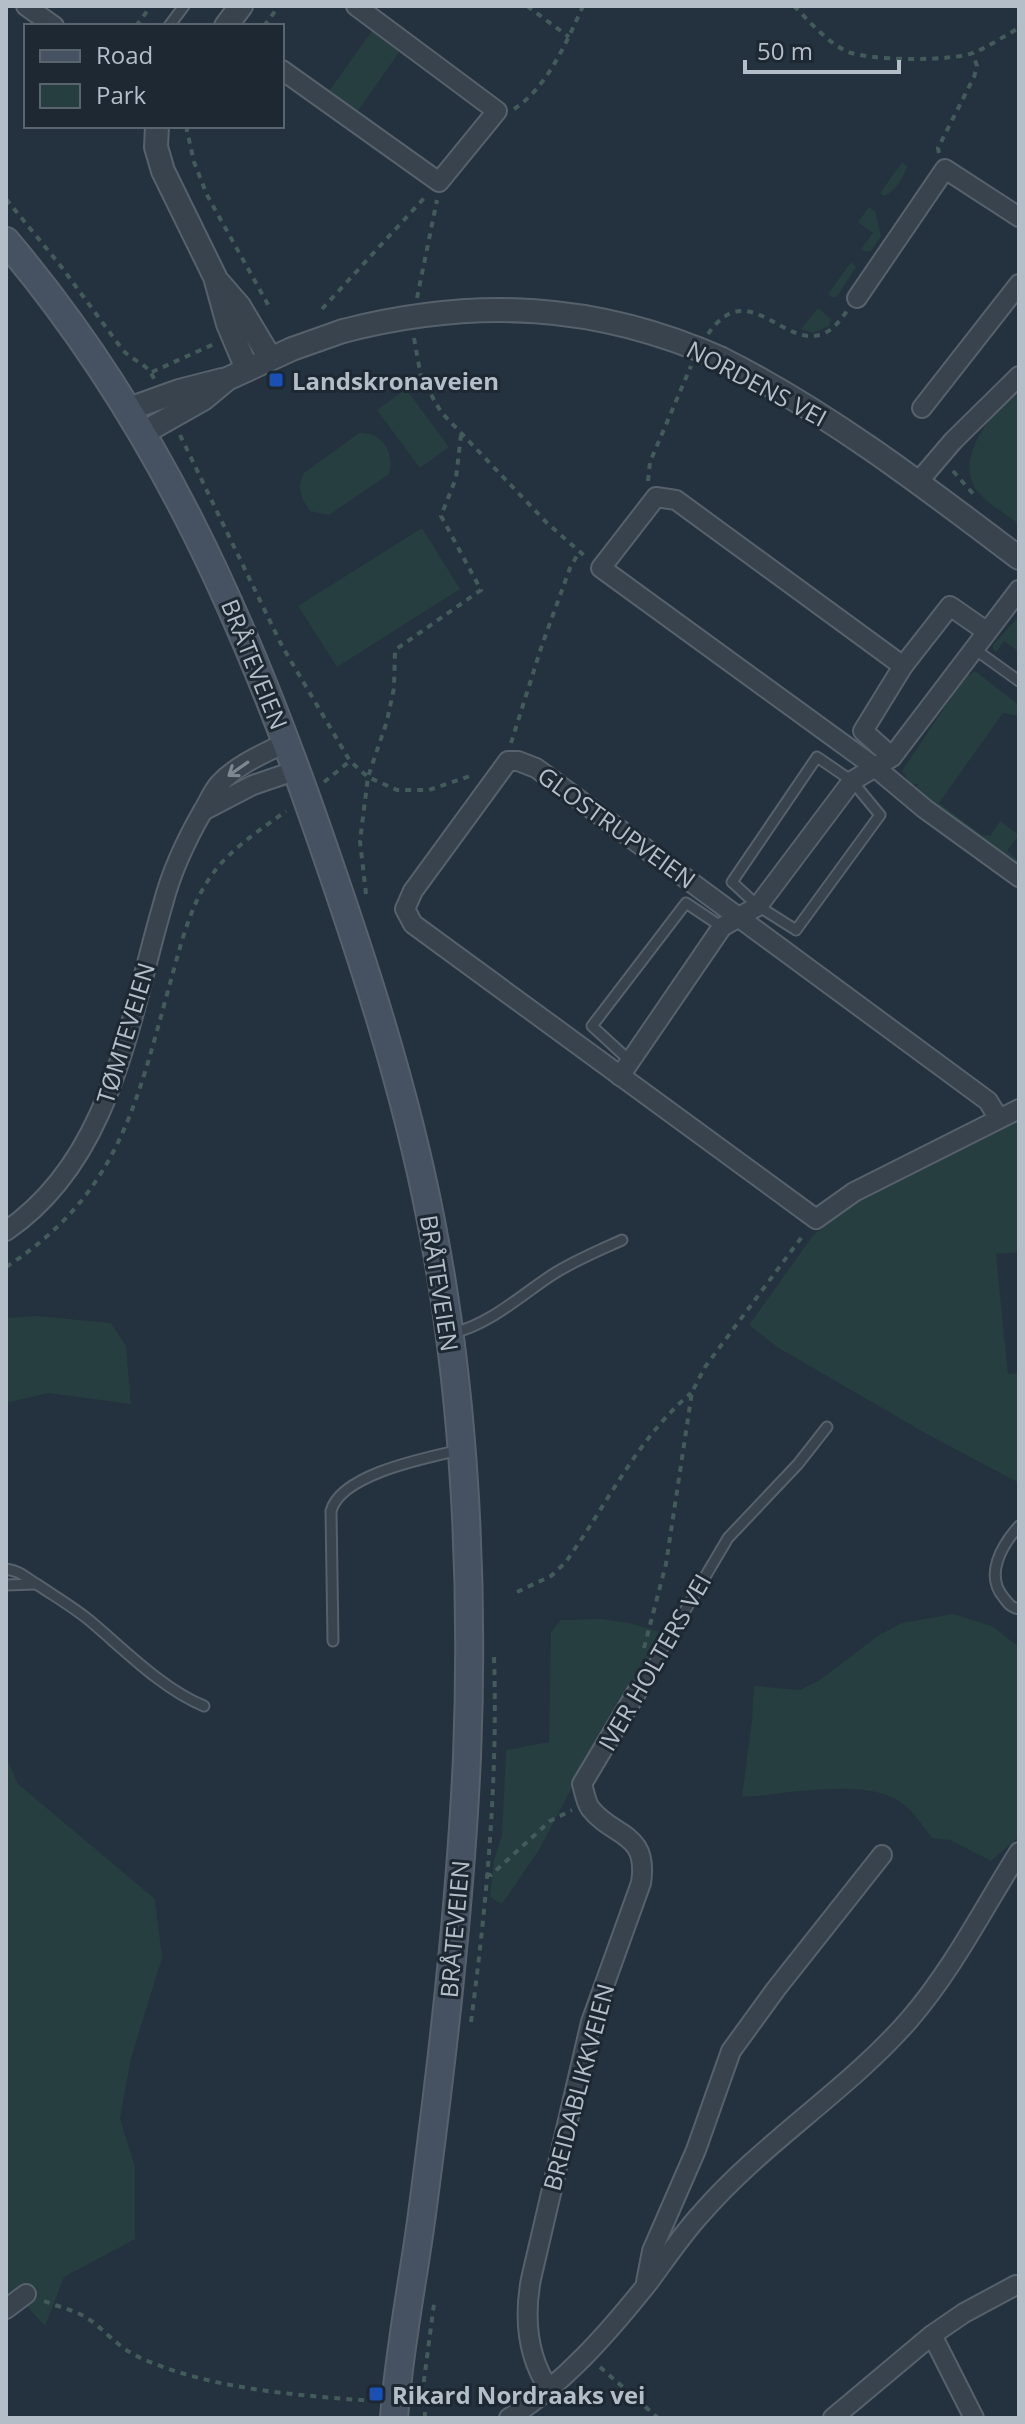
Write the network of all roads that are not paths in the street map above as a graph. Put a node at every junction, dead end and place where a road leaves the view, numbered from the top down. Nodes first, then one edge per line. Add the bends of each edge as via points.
1 (26, 6) edge
2 (184, 6) edge
3 (241, 6) edge
4 (356, 6) edge
5 (51, 24) edge
6 (170, 24) edge
7 (228, 24) edge
8 (284, 71) edge
9 (157, 128) edge
10 (1019, 217) edge
11 (6, 241) edge
12 (215, 277) junction
13 (1019, 284) edge
14 (857, 298) dead end
15 (270, 358) junction
16 (237, 374) junction
17 (1019, 376) edge
18 (922, 408) dead end
19 (129, 409) junction
20 (143, 433) junction
21 (918, 482) junction
22 (1019, 558) edge
23 (1019, 590) edge
24 (986, 631) junction
25 (973, 648) junction
26 (903, 666) junction
27 (1019, 681) edge
28 (287, 742) junction
29 (892, 757) junction
30 (876, 768) junction
31 (297, 770) junction
32 (852, 781) junction
33 (203, 811) junction
34 (1019, 877) edge
35 (758, 906) junction
36 (740, 916) junction
37 (722, 927) junction
38 (625, 1068) junction
39 (1019, 1109) edge
40 (999, 1119) junction
41 (6, 1231) edge
42 (622, 1240) dead end
43 (449, 1334) junction
44 (827, 1427) dead end
45 (460, 1450) junction
46 (1019, 1526) edge
47 (6, 1569) edge
48 (35, 1584) junction
49 (6, 1585) edge
50 (1019, 1609) edge
51 (333, 1641) dead end
52 (638, 1690) joint
53 (204, 1706) dead end
54 (589, 1807) joint
55 (1019, 1852) edge
56 (882, 1855) dead end
57 (646, 2285) junction
58 (1016, 2285) dead end
59 (26, 2294) road end
60 (6, 2309) edge
61 (932, 2335) junction
62 (549, 2389) junction
63 (395, 2410) edge
64 (509, 2418) edge
65 (833, 2418) edge
66 (974, 2418) edge

1 - 5 street
2 - 6 lane
3 - 7 street
4 - 8 street via 497,111 439,182
9 - 12 street via 163,171
10 - 14 street via 945,169
11 - 19 main road, BRÅTEVEIEN
12 - 15 street
12 - 16 street
13 - 18 street
15 - 16 street, NORDENS VEI
15 - 21 street, NORDENS VEI, bridge via 343,331 455,311 549,311 598,318 641,328 722,359 820,415
16 - 19 street, NORDENS VEI
16 - 20 street, NORDENS VEI
17 - 21 street
19 - 20 main road, BRÅTEVEIEN
20 - 28 main road, BRÅTEVEIEN via 216,571
21 - 22 street, NORDENS VEI
23 - 24 street
24 - 25 street
24 - 26 street via 950,606
25 - 27 lane
25 - 29 street
26 - 29 street via 863,731
26 - 30 street via 676,500 656,497 601,568
28 - 31 main road, BRÅTEVEIEN
28 -> 33 street, TØMTEVEIEN via 232,772 217,785
29 - 30 street
30 - 32 street
30 - 34 street
31 - 33 street
31 - 43 main road, BRÅTEVEIEN via 402,1099 431,1220
32 - 35 street
32 - 35 lane via 817,757 732,882
32 - 35 lane via 880,815 796,930
33 - 41 street, TØMTEVEIEN via 172,872 100,1116 57,1185
35 - 36 street
36 - 37 street
36 - 38 street, GLOSTRUPVEIEN via 536,768 518,761 505,765 405,909 413,924
36 - 40 street, GLOSTRUPVEIEN via 988,1101
37 - 38 street
37 - 38 lane via 686,903 592,1026
38 - 40 street, GLOSTRUPVEIEN via 816,1219 854,1192
39 - 40 street
42 - 43 lane via 556,1272 472,1327
43 - 45 main road, BRÅTEVEIEN
44 - 52 lane, IVER HOLTERS VEI via 728,1538
45 - 51 lane via 386,1471 337,1496 331,1511
45 - 63 main road, BRÅTEVEIEN via 468,1633 464,1810 437,2103
46 - 50 lane via 1003,1543 996,1564 997,1589
47 - 48 lane via 23,1572
48 - 49 lane
48 - 53 lane
52 - 54 street, IVER HOLTERS VEI via 582,1784
54 - 62 street, BREIDABLIKKVEIEN via 633,1842 643,1871 591,2022 531,2279 531,2349
55 - 57 street via 963,1948 909,2020 863,2068 748,2163
56 - 57 street via 731,2051 652,2251
57 - 62 street
58 - 61 street
59 - 60 street
61 - 65 street
61 - 66 street
62 - 64 street

